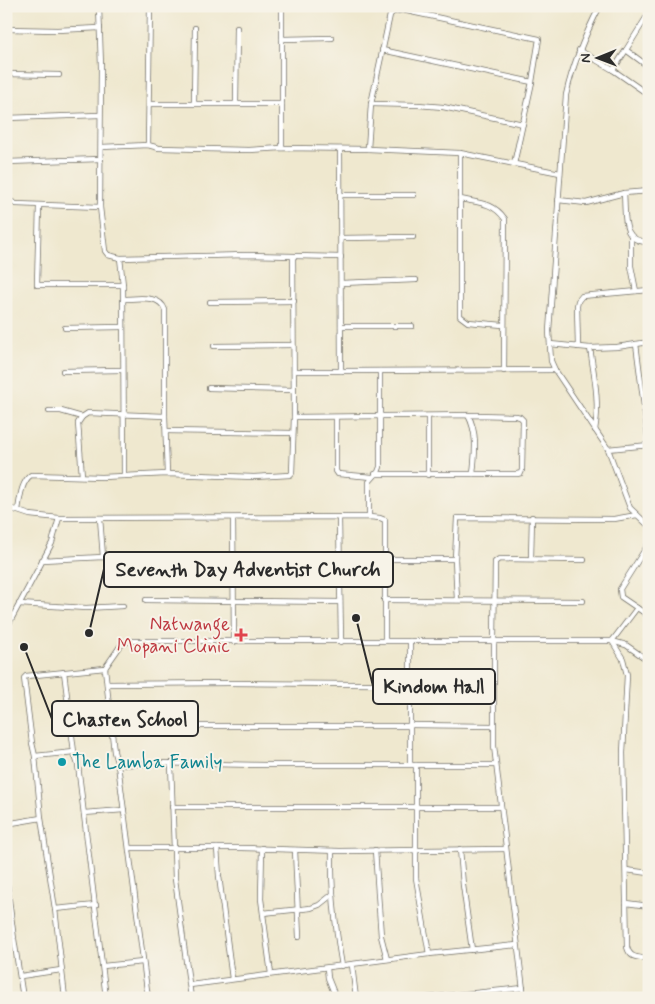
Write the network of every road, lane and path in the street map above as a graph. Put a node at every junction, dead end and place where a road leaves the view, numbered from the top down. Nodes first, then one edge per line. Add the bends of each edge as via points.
1 (100, 6) edge
2 (150, 6) edge
3 (282, 6) edge
4 (600, 6) edge
5 (649, 13) edge
6 (100, 28) junction
7 (195, 28) dead end
8 (237, 28) dead end
9 (6, 30) edge
10 (332, 38) dead end
11 (282, 39) junction
12 (382, 50) junction
13 (579, 50) junction
14 (626, 50) junction
15 (649, 67) edge
16 (613, 70) junction
17 (6, 74) edge
18 (59, 74) dead end
19 (532, 82) junction
20 (649, 95) edge
21 (194, 103) junction
22 (236, 103) junction
23 (149, 104) junction
24 (282, 104) junction
25 (371, 104) junction
26 (100, 115) junction
27 (6, 118) edge
28 (523, 124) junction
29 (148, 145) junction
30 (101, 147) junction
31 (282, 148) junction
32 (340, 149) junction
33 (368, 149) junction
34 (460, 153) junction
35 (101, 159) junction
36 (6, 162) edge
37 (514, 164) junction
38 (560, 173) junction
39 (649, 191) edge
40 (624, 193) junction
41 (341, 195) junction
42 (414, 195) dead end
43 (6, 199) edge
44 (460, 199) junction
45 (558, 200) junction
46 (38, 206) junction
47 (100, 207) junction
48 (413, 237) dead end
49 (631, 237) junction
50 (341, 238) junction
51 (649, 242) edge
52 (293, 257) junction
53 (341, 257) junction
54 (120, 258) junction
55 (416, 280) dead end
56 (341, 282) junction
57 (123, 286) junction
58 (649, 290) edge
59 (636, 292) junction
60 (123, 299) junction
61 (294, 301) junction
62 (210, 302) dead end
63 (503, 325) junction
64 (341, 326) junction
65 (412, 326) dead end
66 (66, 328) dead end
67 (122, 328) junction
68 (649, 342) edge
69 (550, 344) junction
70 (636, 344) junction
71 (294, 345) junction
72 (214, 346) dead end
73 (578, 347) junction
74 (590, 348) junction
75 (63, 370) dead end
76 (122, 370) junction
77 (341, 370) junction
78 (555, 370) junction
79 (294, 371) junction
80 (380, 371) junction
81 (504, 371) junction
82 (208, 388) dead end
83 (293, 390) junction
84 (49, 410) dead end
85 (124, 414) junction
86 (468, 415) junction
87 (82, 416) junction
88 (165, 416) junction
89 (380, 416) junction
90 (428, 417) junction
91 (294, 418) junction
92 (336, 418) junction
93 (595, 430) junction
94 (166, 431) junction
95 (292, 433) junction
96 (608, 449) junction
97 (167, 474) junction
98 (473, 474) junction
99 (428, 475) junction
100 (82, 476) junction
101 (124, 476) junction
102 (374, 476) junction
103 (6, 507) edge
104 (18, 510) junction
105 (637, 516) junction
106 (369, 517) junction
107 (532, 517) junction
108 (59, 518) junction
109 (100, 518) junction
110 (233, 518) junction
111 (339, 518) junction
112 (649, 526) edge
113 (649, 543) edge
114 (103, 557) junction
115 (531, 558) junction
116 (340, 559) junction
117 (455, 559) junction
118 (42, 560) junction
119 (234, 560) junction
120 (385, 560) junction
121 (584, 560) dead end
122 (146, 600) dead end
123 (384, 600) junction
124 (457, 600) junction
125 (234, 601) junction
126 (494, 601) junction
127 (583, 601) dead end
128 (340, 602) junction
129 (18, 604) junction
130 (123, 606) dead end
131 (637, 608) junction
132 (649, 616) edge
133 (6, 630) edge
134 (385, 641) junction
135 (410, 641) junction
136 (494, 641) junction
137 (612, 641) junction
138 (234, 642) junction
139 (340, 642) junction
140 (649, 661) edge
141 (106, 668) junction
142 (64, 672) junction
143 (107, 684) junction
144 (409, 684) junction
145 (493, 685) junction
146 (111, 726) junction
147 (410, 726) junction
148 (493, 726) junction
149 (74, 752) junction
150 (36, 756) junction
151 (171, 763) junction
152 (410, 764) junction
153 (118, 765) junction
154 (416, 765) junction
155 (496, 765) junction
156 (172, 806) junction
157 (416, 807) junction
158 (501, 808) junction
159 (124, 810) junction
160 (84, 813) junction
161 (41, 818) junction
162 (6, 824) edge
163 (130, 848) junction
164 (217, 848) junction
165 (262, 848) junction
166 (505, 848) junction
167 (173, 849) junction
168 (416, 849) junction
169 (460, 849) junction
170 (295, 850) junction
171 (375, 850) junction
172 (332, 851) junction
173 (626, 870) junction
174 (649, 873) edge
175 (6, 876) edge
176 (332, 894) junction
177 (626, 903) junction
178 (96, 905) junction
179 (649, 906) edge
180 (55, 909) junction
181 (297, 910) junction
182 (263, 912) junction
183 (299, 938) dead end
184 (517, 945) junction
185 (472, 950) junction
186 (428, 954) junction
187 (387, 959) junction
188 (649, 959) edge
189 (144, 962) junction
190 (352, 965) junction
191 (103, 966) junction
192 (342, 966) junction
193 (327, 968) junction
194 (61, 970) junction
195 (270, 974) junction
196 (21, 976) junction
197 (232, 979) junction
198 (190, 984) junction
199 (523, 988) junction
200 (23, 998) edge
201 (65, 998) edge
202 (106, 998) edge
203 (148, 998) edge
204 (191, 998) edge
205 (336, 998) edge
206 (356, 998) edge
207 (426, 998) edge
208 (524, 998) edge

1 - 6 street
2 - 23 street
3 - 11 street
4 - 13 street
5 - 14 street
6 - 9 street
6 - 26 street
7 - 21 street
8 - 22 street
10 - 11 street
11 - 24 street
12 - 19 street
12 - 19 street via 390,15 398,10 537,38 540,42
12 - 25 street
13 - 16 street
13 - 38 street via 566,96
14 - 15 street
14 - 16 street
16 - 20 street
17 - 18 street
19 - 28 street
21 - 22 street
21 - 23 street
22 - 24 street
23 - 29 street
24 - 31 street
25 - 28 street via 443,107
25 - 33 street
26 - 27 street
26 - 30 street
28 - 37 street
29 - 30 street
29 - 31 street via 159,148
30 - 35 street
31 - 32 street
32 - 33 street
32 - 41 street
33 - 34 street
34 - 37 street
34 - 44 street
35 - 36 street
35 - 47 street
37 - 38 street
38 - 45 street
39 - 40 street
40 - 45 street via 586,203
40 - 49 street via 626,227
41 - 42 street
41 - 50 street
43 - 46 street via 16,204
44 - 63 street via 492,205 505,219
44 - 63 street via 460,316 468,322
45 - 69 street
46 - 47 street
46 - 57 street via 37,284
47 - 54 street via 104,251
48 - 50 street
49 - 51 street via 638,242
49 - 59 street via 630,266
50 - 53 street
52 - 53 street
52 - 54 street
52 - 61 street
53 - 56 street
54 - 57 street
55 - 56 street
56 - 64 street
57 - 60 street
58 - 59 street
59 - 73 street via 582,296 577,306
60 - 67 street
60 - 88 street via 158,300 163,304
61 - 62 street
61 - 71 street
63 - 81 street
64 - 65 street
64 - 77 street
66 - 67 street
67 - 76 street
68 - 70 street
69 - 73 street
69 - 78 street
70 - 74 street
70 - 96 street via 649,445
71 - 72 street
71 - 79 street
73 - 74 street
74 - 93 street via 596,390
75 - 76 street
76 - 85 street
77 - 79 street
77 - 80 street
78 - 81 street
78 - 93 street
79 - 83 street
80 - 81 street
80 - 89 street
82 - 83 street
83 - 91 street
84 - 87 street
85 - 87 street via 88,413
85 - 88 street
85 - 101 street
86 - 90 street
86 - 98 street via 475,441
86 - 98 street via 516,416 522,420 521,473
87 - 100 street via 78,423
88 - 94 street
89 - 90 street
89 - 92 street
89 - 102 street via 380,468
90 - 99 street
91 - 92 street
91 - 95 street
92 - 102 street via 336,471 338,474
93 - 96 street
94 - 95 street
94 - 97 street
95 - 97 street via 293,470 290,475
96 - 105 street via 630,508
97 - 101 street
98 - 99 street
99 - 102 street
100 - 101 street
100 - 104 street via 31,476 24,484
102 - 106 street via 369,482
103 - 104 street
104 - 108 street via 30,515
105 - 107 street via 614,519
105 - 112 street
106 - 111 street
106 - 120 street via 384,520
107 - 115 street
107 - 117 street via 457,518
108 - 109 street
108 - 118 street via 52,543
109 - 110 street
109 - 114 street
110 - 111 street
110 - 119 street
111 - 116 street
113 - 131 street via 620,589 621,598
114 - 118 street
114 - 119 street
115 - 121 street
115 - 126 street via 499,559 495,562
116 - 119 street
116 - 120 street
116 - 128 street
117 - 120 street
117 - 124 street
118 - 129 street
119 - 125 street
120 - 123 street
122 - 125 street
123 - 124 street
123 - 134 street
124 - 126 street
125 - 128 street
125 - 138 street
126 - 127 street
126 - 136 street
128 - 139 street
129 - 130 street via 86,608
129 - 133 street
131 - 132 street
131 - 137 street
134 - 135 street
134 - 139 street
135 - 136 street
135 - 144 street
136 - 137 street
136 - 145 street
137 - 140 street via 626,645
137 - 173 street via 627,675 623,738
138 - 139 street
138 - 141 street via 129,642 121,645
141 - 142 street
141 - 143 street
142 - 149 street
142 - 150 street via 24,678
143 - 144 street
143 - 146 street
144 - 145 street
144 - 147 street
145 - 148 street
146 - 147 street
146 - 153 street
147 - 148 street
147 - 152 street
148 - 155 street
149 - 150 street
149 - 160 street
150 - 161 street
151 - 152 street
151 - 153 street
151 - 156 street
152 - 154 street
153 - 159 street
154 - 155 street
154 - 157 street
155 - 158 street
156 - 157 street
156 - 167 street
157 - 158 street
157 - 168 street
158 - 166 street
159 - 160 street
159 - 163 street
160 - 178 street
161 - 162 street
161 - 180 street
163 - 167 street
163 - 189 street
164 - 165 street
164 - 167 street
164 - 197 street
165 - 170 street
165 - 182 street
166 - 169 street
166 - 184 street
167 - 198 street
168 - 169 street
168 - 171 street
168 - 186 street via 416,878
169 - 185 street
170 - 172 street
170 - 181 street
171 - 172 street
171 - 187 street via 379,922
172 - 176 street
173 - 174 street
173 - 177 street
175 - 196 street
176 - 181 street via 319,905
176 - 192 street
177 - 179 street
177 - 188 street via 628,952 631,956
178 - 180 street
178 - 191 street
180 - 194 street
181 - 182 street
181 - 183 street
182 - 195 street
184 - 185 street
184 - 199 street
185 - 186 street
186 - 187 street
187 - 190 street
189 - 191 street
189 - 203 street
190 - 192 street
190 - 206 street
191 - 202 street
192 - 193 street
193 - 195 street
193 - 205 street
194 - 196 street
194 - 201 street
195 - 197 street
196 - 200 street
197 - 198 street
198 - 204 street
199 - 207 street
199 - 208 street

